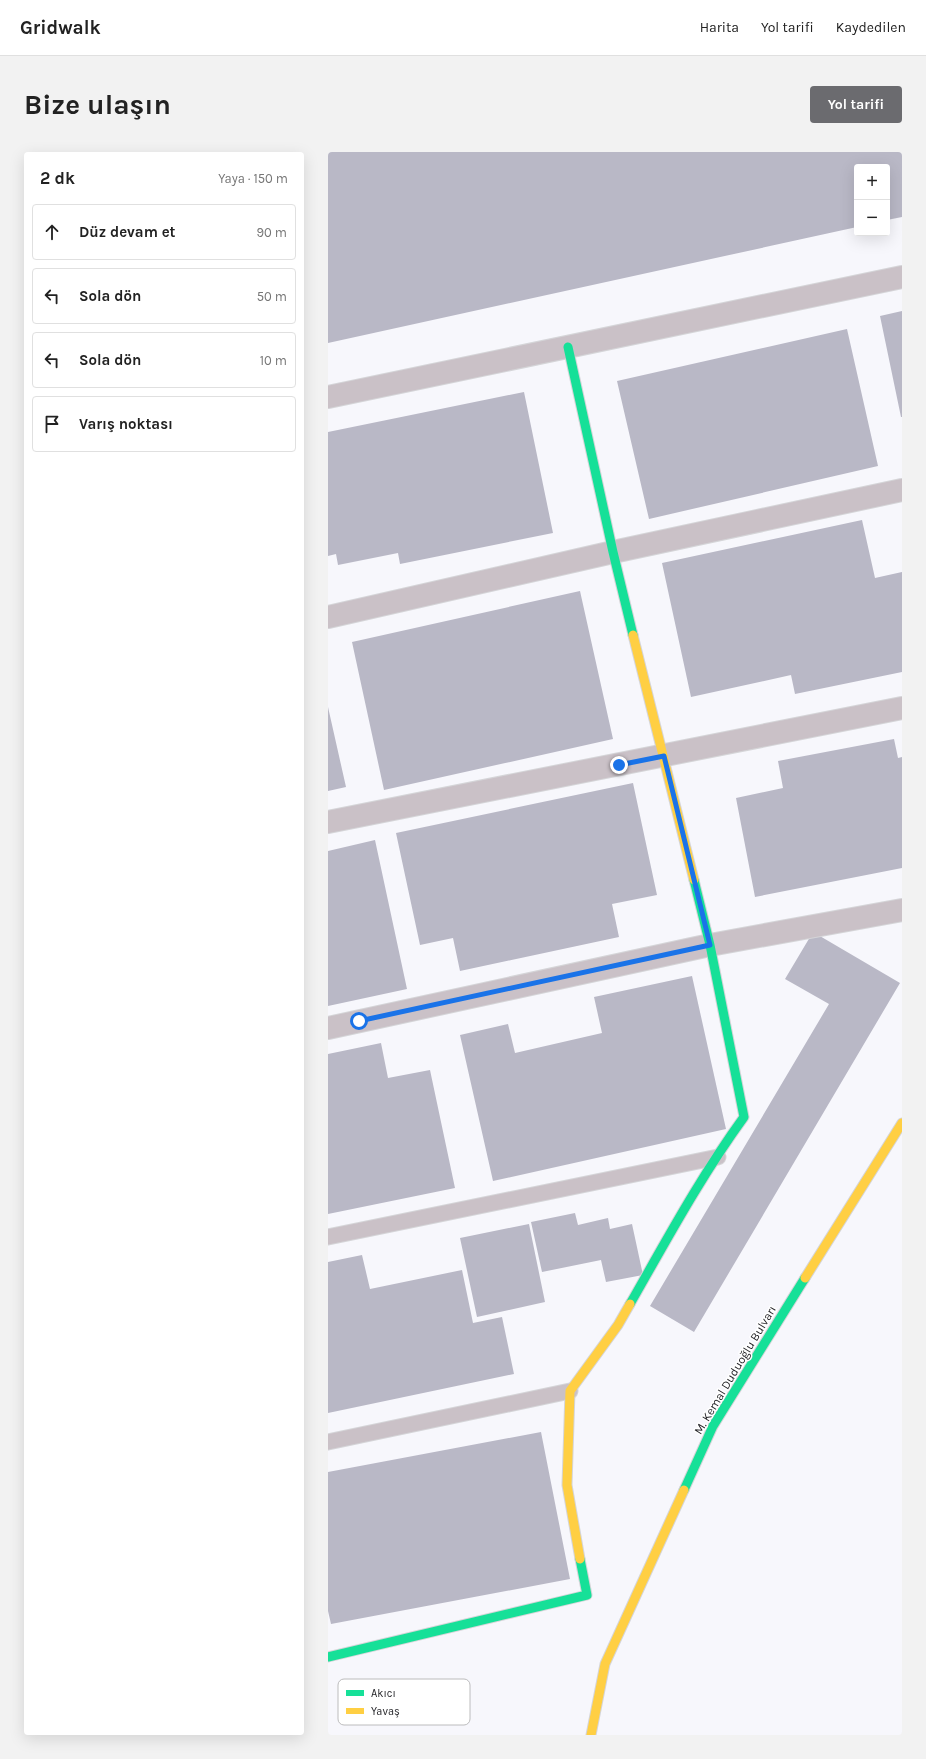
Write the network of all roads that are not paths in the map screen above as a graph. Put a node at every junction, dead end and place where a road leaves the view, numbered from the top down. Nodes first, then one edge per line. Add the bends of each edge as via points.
1 (902, 277) edge
2 (568, 346) junction
3 (328, 398) edge
4 (902, 490) edge
5 (612, 552) junction
6 (328, 617) edge
7 (902, 708) edge
8 (664, 756) junction
9 (328, 822) edge
10 (902, 910) edge
11 (710, 945) junction
12 (328, 1028) edge
13 (902, 1122) edge
14 (718, 1157) junction
15 (328, 1237) edge
16 (570, 1391) junction
17 (328, 1442) edge
18 (328, 1657) edge
19 (591, 1735) edge

1 - 2 street
2 - 3 street
2 - 5 street
4 - 5 street
5 - 6 street
5 - 8 street
7 - 8 street
8 - 9 street
8 - 11 street
10 - 11 street
11 - 12 street
11 - 14 street via 744,1117
13 - 19 street, M. Kemal Duduoğlu Bulvarı via 713,1426 604,1664
14 - 15 lane
14 - 16 street via 694,1193 618,1325
16 - 17 lane
16 - 18 street via 567,1485 587,1595

